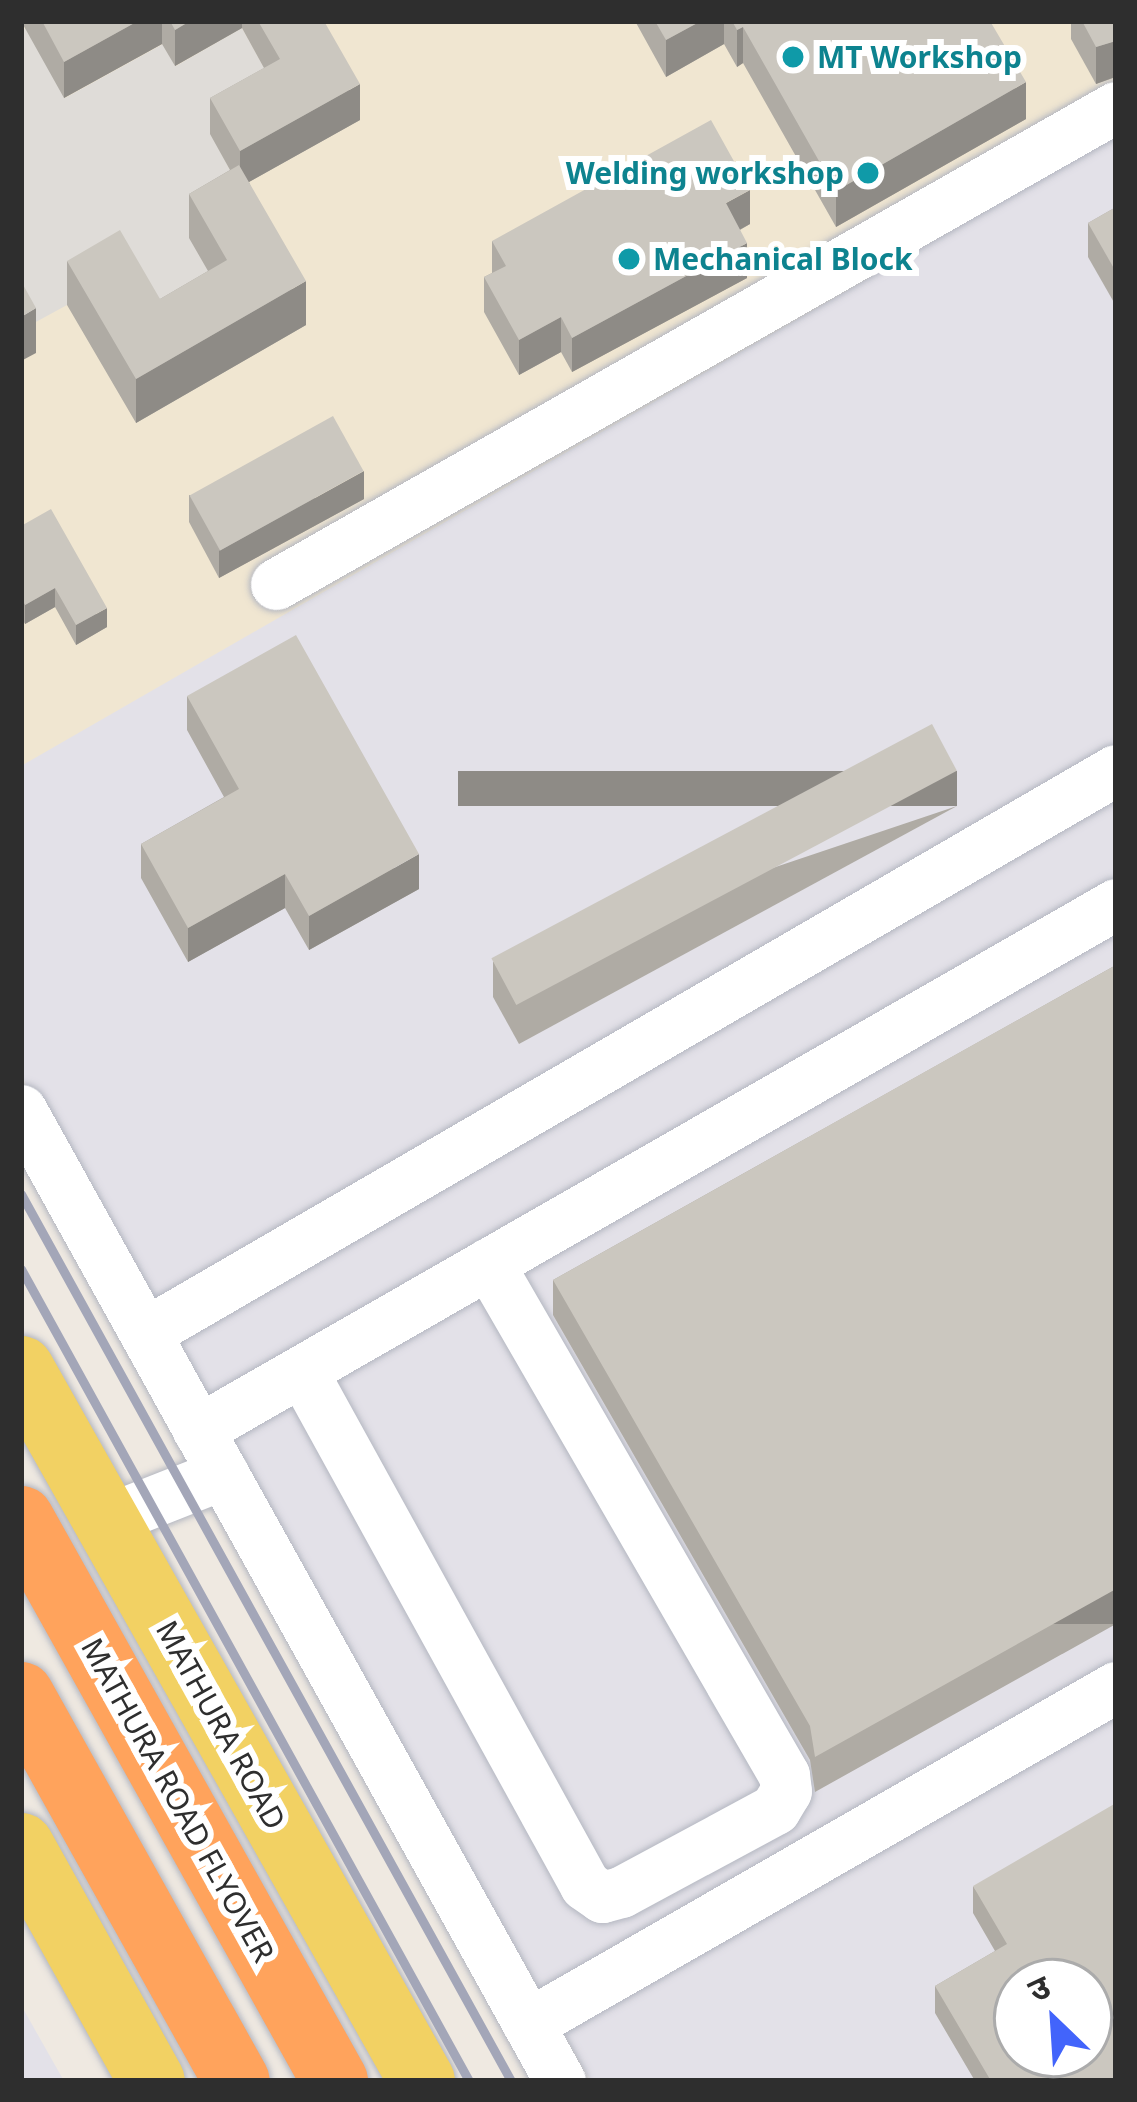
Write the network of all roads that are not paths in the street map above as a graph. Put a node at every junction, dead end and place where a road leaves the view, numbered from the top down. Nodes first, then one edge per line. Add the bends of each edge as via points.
1 (1116, 107) edge
2 (276, 584) dead end
3 (1116, 770) edge
4 (1116, 904) edge
5 (21, 1110) edge
6 (488, 1263) junction
7 (145, 1333) junction
8 (21, 1369) edge
9 (302, 1371) junction
10 (199, 1430) junction
11 (223, 1474) junction
12 (21, 1519) edge
13 (106, 1520) junction
14 (1116, 1687) edge
15 (21, 1695) edge
16 (21, 1846) edge
17 (528, 2024) junction
18 (152, 2081) edge
19 (237, 2081) edge
20 (335, 2081) edge
21 (422, 2081) edge
22 (560, 2081) edge

1 - 2 lane
3 - 7 lane
4 - 6 lane
5 - 7 lane
6 - 9 lane
6 - 9 lane via 784,1774 786,1791 775,1809 621,1892 602,1897 585,1885
7 - 10 lane
8 - 13 main road, MATHURA ROAD
9 - 10 lane
10 - 11 lane
11 - 13 lane
11 - 17 lane
12 - 20 highway, MATHURA ROAD FLYOVER
13 - 21 main road, MATHURA ROAD
14 - 17 lane
15 - 19 highway
16 - 18 main road
17 - 22 lane

